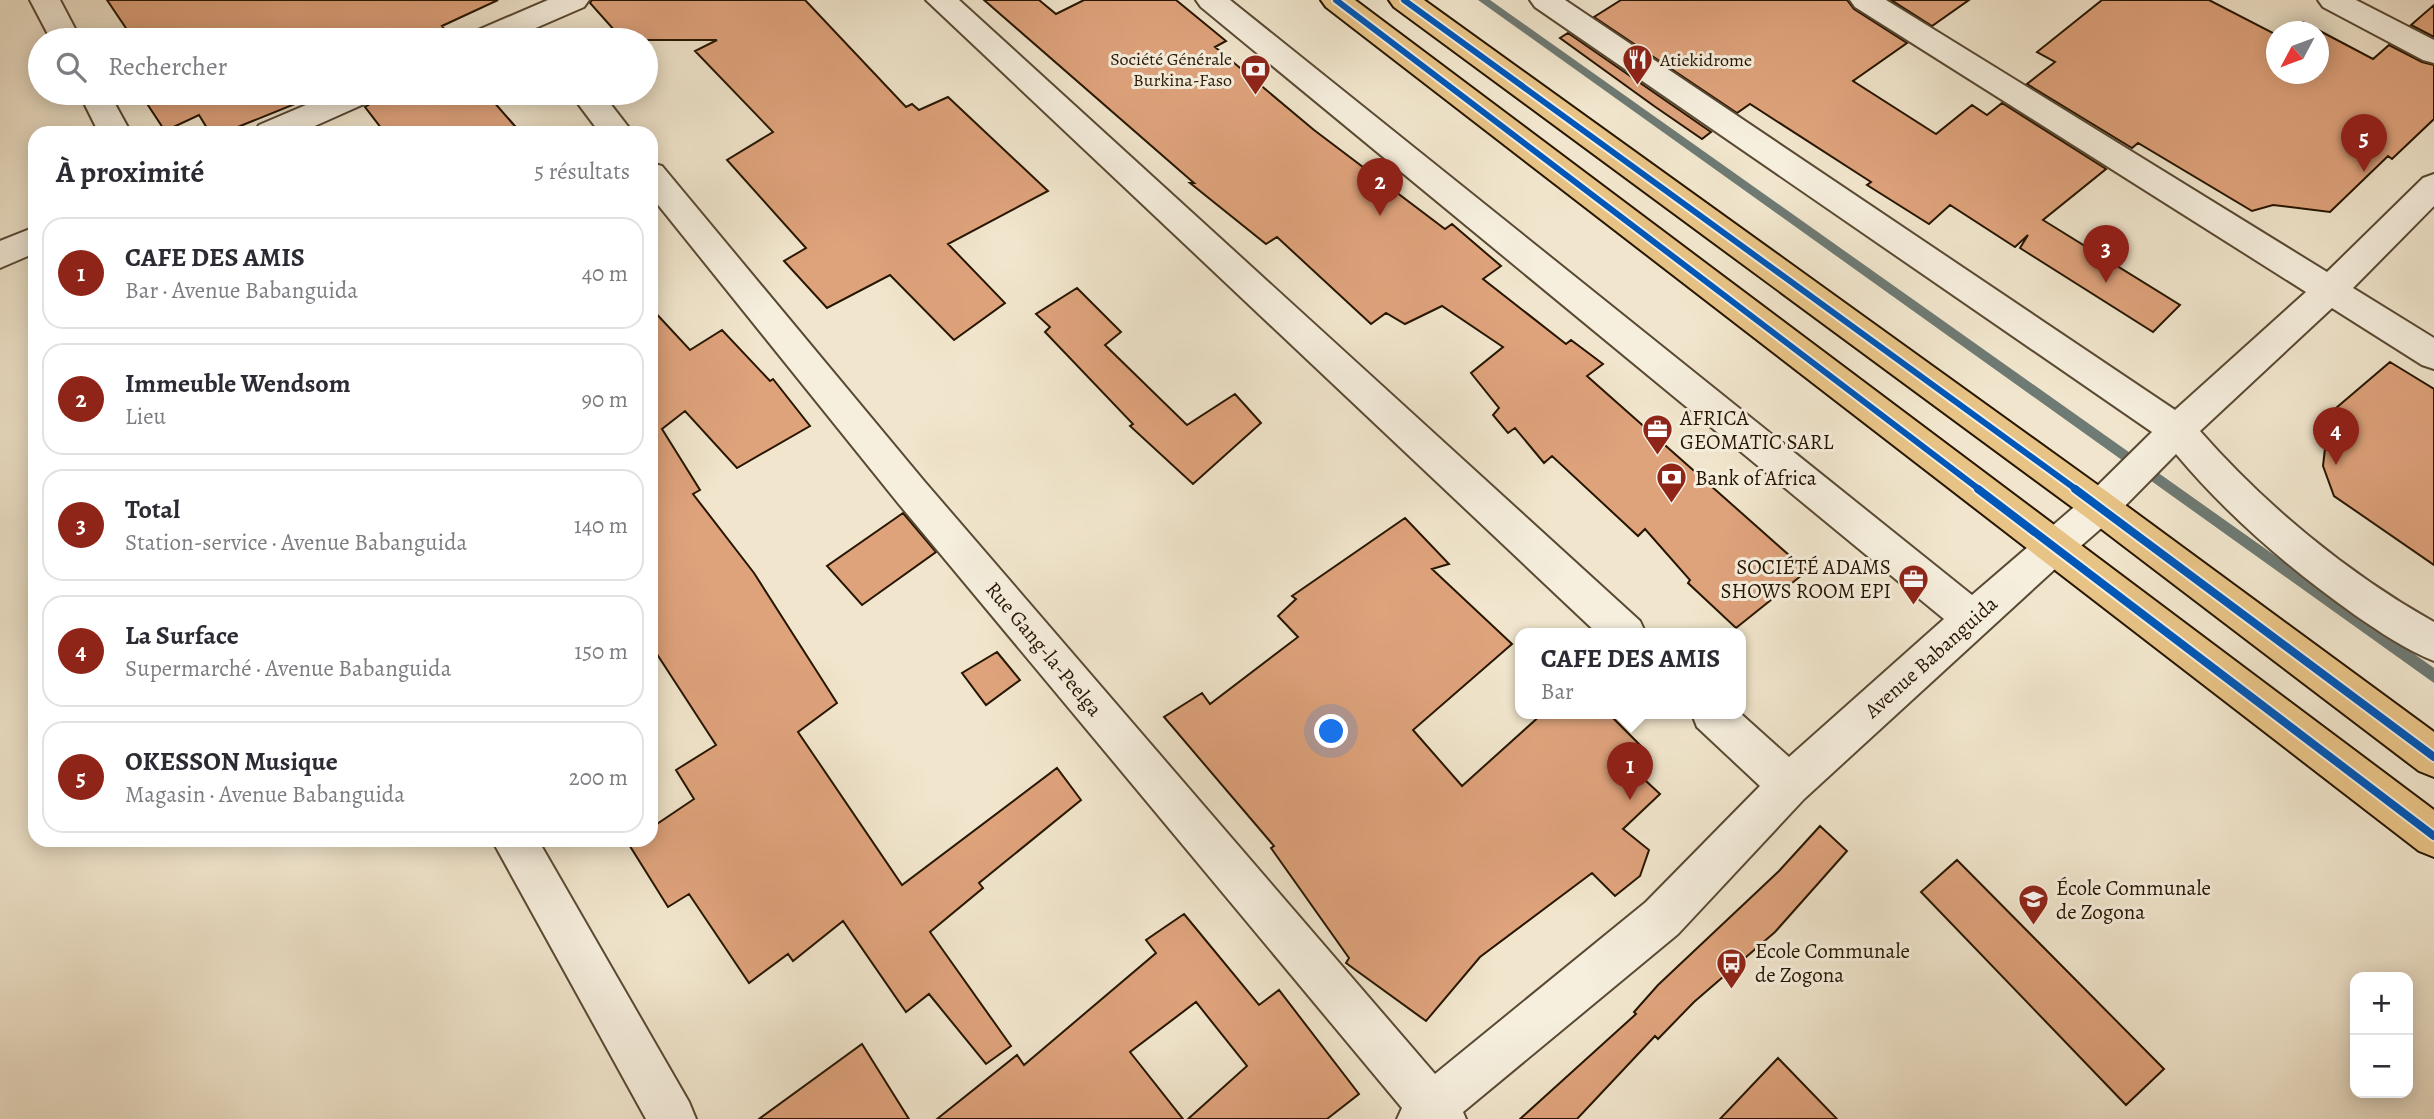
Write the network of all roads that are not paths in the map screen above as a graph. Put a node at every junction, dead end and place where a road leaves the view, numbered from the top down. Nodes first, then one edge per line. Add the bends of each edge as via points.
1 (45, 0) edge
2 (574, 0) edge
3 (940, 0) edge
4 (1211, 0) edge
5 (1336, 0) edge
6 (1404, 0) edge
7 (1545, 0) edge
8 (1865, 0) edge
9 (2333, 0) edge
10 (525, 20) edge
11 (60, 28) edge
12 (508, 28) edge
13 (2434, 53) edge
14 (101, 105) edge
15 (334, 105) edge
16 (594, 105) edge
17 (112, 126) edge
18 (286, 126) edge
19 (611, 126) edge
20 (658, 183) edge
21 (2434, 186) edge
22 (28, 242) edge
23 (0, 255) edge
24 (2328, 292) junction
25 (2434, 355) edge
26 (2177, 430) junction
27 (2100, 507) junction
28 (2053, 546) junction
29 (1974, 620) junction
30 (1620, 628) edge
31 (2434, 643) edge
32 (1717, 719) edge
33 (2434, 757) edge
34 (1789, 785) junction
35 (2434, 836) edge
36 (518, 847) edge
37 (1432, 1115) edge
38 (672, 1119) edge

1 - 11 street
2 - 10 street
3 - 30 street
4 - 29 street
5 - 28 main road
6 - 27 main road
7 - 26 street
8 - 24 street
9 - 13 street
10 - 12 street
14 - 17 street
15 - 18 street
16 - 19 street
20 - 37 street, Rue Gang-la-Peelga
21 - 24 street, Avenue Babanguida
22 - 23 street
24 - 25 street
24 - 26 street, Avenue Babanguida
26 - 27 street, Avenue Babanguida
26 - 31 street via 2234,492 2295,544 2341,582
27 - 28 street, Avenue Babanguida
27 - 33 main road
28 - 29 street, Avenue Babanguida
28 - 35 main road
29 - 34 street, Avenue Babanguida
32 - 34 street
34 - 37 street, Avenue Babanguida via 1662,918
36 - 38 street

